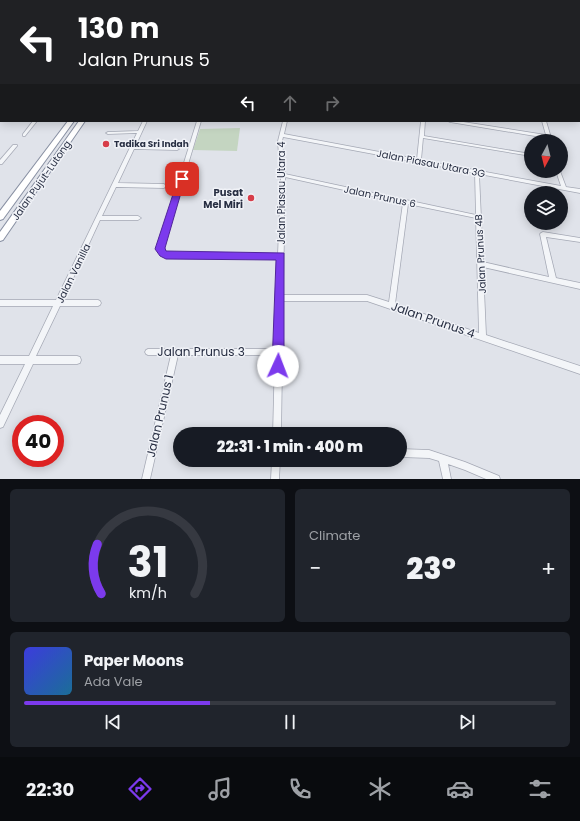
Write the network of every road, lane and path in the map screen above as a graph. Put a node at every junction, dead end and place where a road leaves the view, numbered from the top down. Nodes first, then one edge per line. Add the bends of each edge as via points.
1 (34, 122) edge
2 (70, 122) edge
3 (81, 122) edge
4 (145, 122) edge
5 (199, 122) edge
6 (285, 122) edge
7 (423, 122) edge
8 (456, 122) edge
9 (544, 122) edge
10 (108, 132) dead end
11 (140, 132) junction
12 (524, 134) edge
13 (548, 134) edge
14 (24, 135) dead end
15 (281, 136) junction
16 (422, 137) junction
17 (15, 146) dead end
18 (133, 148) junction
19 (178, 149) dead end
20 (524, 154) edge
21 (419, 161) junction
22 (0, 163) edge
23 (477, 172) junction
24 (282, 175) junction
25 (115, 185) junction
26 (164, 186) dead end
27 (553, 186) edge
28 (568, 189) edge
29 (580, 191) edge
30 (406, 201) junction
31 (0, 217) edge
32 (478, 217) junction
33 (100, 218) junction
34 (138, 218) dead end
35 (0, 238) edge
36 (580, 240) edge
37 (281, 256) junction
38 (481, 264) junction
39 (553, 279) junction
40 (580, 286) edge
41 (280, 298) junction
42 (0, 303) edge
43 (59, 303) junction
44 (98, 303) dead end
45 (392, 306) junction
46 (483, 337) junction
47 (148, 352) dead end
48 (175, 352) junction
49 (278, 352) junction
50 (0, 360) edge
51 (31, 360) junction
52 (76, 360) dead end
53 (580, 370) edge
54 (0, 424) edge
55 (277, 427) edge
56 (407, 453) edge
57 (442, 458) junction
58 (276, 467) edge
59 (146, 479) edge
60 (275, 479) edge
61 (446, 479) edge
62 (496, 479) edge

1 - 14 street
2 - 31 highway, Jalan Pujut-Lutong
3 - 35 highway, Jalan Pujut-Lutong
4 - 11 street, Jalan Vanilla
5 - 37 street via 161,252 166,255
6 - 15 street, Jalan Piasau Utara 4
7 - 16 street
8 - 12 street
9 - 13 street
10 - 11 street
11 - 18 street, Jalan Vanilla
15 - 21 street, Jalan Piasau Utara 3G
15 - 24 street, Jalan Piasau Utara 4
16 - 20 street
16 - 21 street
17 - 22 street
18 - 19 street
18 - 25 street, Jalan Vanilla
21 - 23 street, Jalan Piasau Utara 3G
23 - 27 street, Jalan Piasau Utara 3G
23 - 32 street, Jalan Prunus 4B
24 - 30 street, Jalan Prunus 6
24 - 37 street, Jalan Piasau Utara 4
25 - 26 street
25 - 33 street, Jalan Vanilla
28 - 29 street, Jalan Piasau Utara 3G
30 - 32 street, Jalan Prunus 6
30 - 45 street
32 - 38 street, Jalan Prunus 4B
33 - 34 street
33 - 43 street, Jalan Vanilla
36 - 39 street via 543,234
37 - 41 street, Jalan Piasau Utara 4
38 - 39 street
38 - 46 street, Jalan Prunus 4B
39 - 40 street
41 - 45 street, Jalan Prunus 4 via 366,298
41 - 49 street, Jalan Piasau Utara 4
42 - 43 street
43 - 44 street
43 - 51 street, Jalan Vanilla
45 - 46 street, Jalan Prunus 4
46 - 53 street, Jalan Prunus 4
47 - 48 street, Jalan Prunus 3
48 - 49 street, Jalan Prunus 3
48 - 59 street, Jalan Prunus 1
49 - 55 street, Jalan Piasau Utara 4
50 - 51 street
51 - 52 street
51 - 54 street, Jalan Vanilla
56 - 57 street via 429,454
57 - 61 street
57 - 62 street
58 - 60 street

